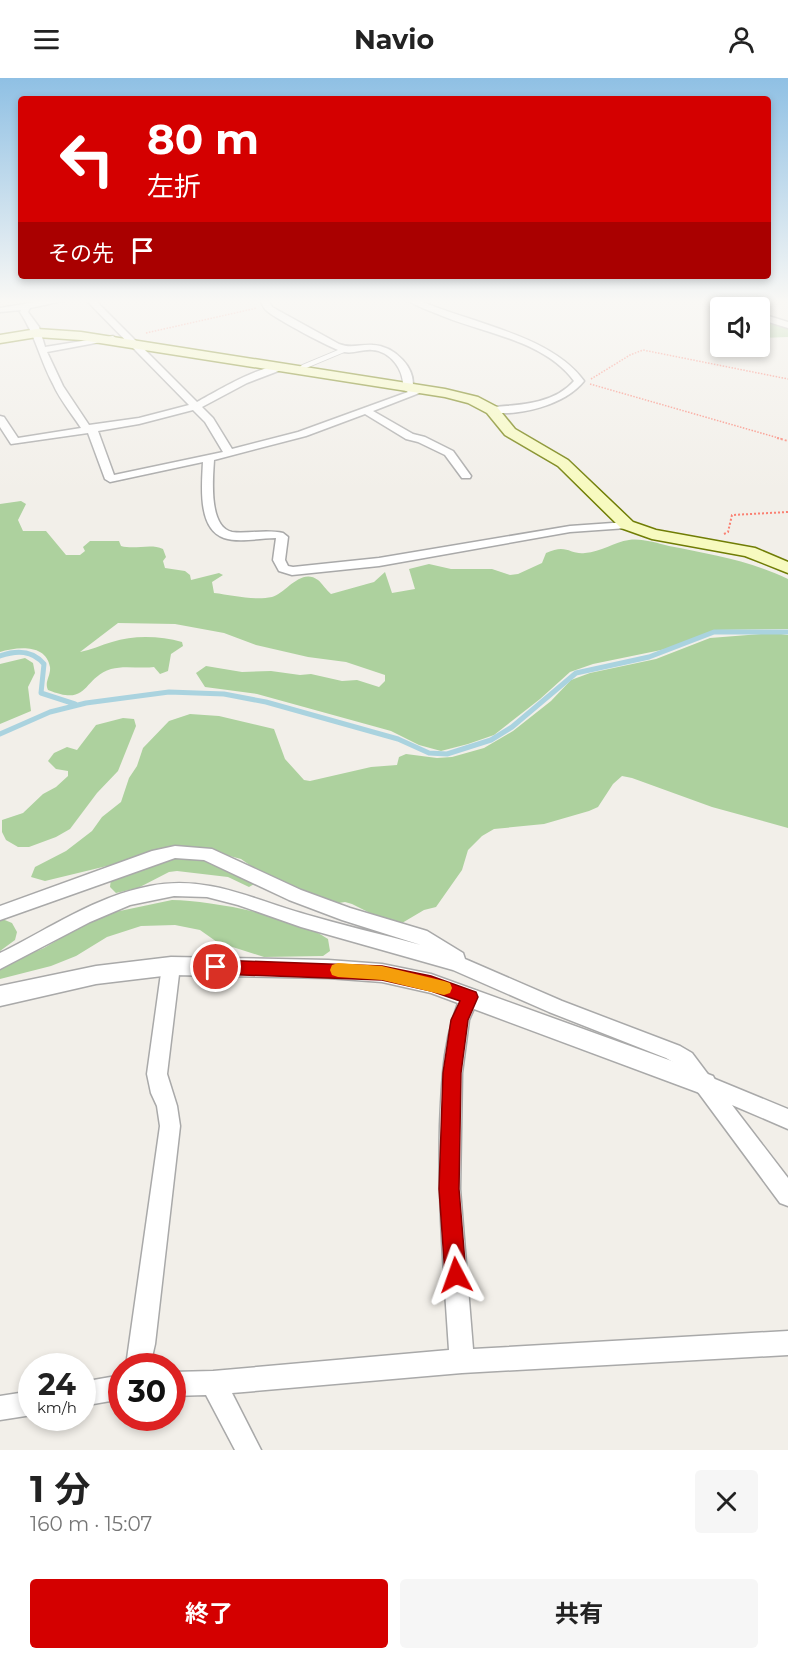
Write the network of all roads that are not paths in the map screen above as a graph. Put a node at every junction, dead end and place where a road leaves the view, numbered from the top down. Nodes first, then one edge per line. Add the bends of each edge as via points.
1 (48, 363) edge
2 (152, 363) edge
3 (251, 363) edge
4 (312, 363) edge
5 (400, 363) edge
6 (561, 363) edge
7 (278, 368) junction
8 (299, 371) junction
9 (415, 389) junction
10 (196, 406) junction
11 (364, 410) junction
12 (492, 410) junction
13 (0, 419) edge
14 (88, 428) junction
15 (229, 453) junction
16 (209, 458) junction
17 (466, 476) dead end
18 (627, 525) junction
19 (788, 568) edge
20 (0, 913) edge
21 (0, 961) edge
22 (171, 966) junction
23 (477, 971) junction
24 (0, 996) edge
25 (470, 997) junction
26 (705, 1084) junction
27 (788, 1119) edge
28 (788, 1194) edge
29 (788, 1343) edge
30 (141, 1353) edge
31 (462, 1361) junction
32 (213, 1383) junction
33 (186, 1384) edge
34 (18, 1405) edge
35 (0, 1408) edge
36 (248, 1450) edge

1 - 14 street via 58,386
2 - 10 street
3 - 7 main road
4 - 8 lane
5 - 9 street
6 - 12 street via 579,381 574,388 545,402
7 - 8 main road
7 - 10 street
8 - 9 main road
9 - 11 street
9 - 12 main road via 473,400
10 - 14 street via 139,421
10 - 15 street via 215,427
11 - 15 street via 313,430
11 - 17 street via 410,437 449,453
12 - 18 main road via 510,432 563,463
13 - 14 street via 15,442
14 - 16 street via 110,479
15 - 16 street
16 - 18 street via 206,499 217,528 227,535 279,534 279,560 282,568 292,571 379,562 570,529
18 - 19 main road via 652,534 749,552
20 - 23 street via 158,856 175,852 206,854 295,895 421,936
21 - 23 street via 35,946 106,905 153,892 188,888 222,893 273,912
22 - 24 street via 96,975
22 - 25 street via 382,973
22 - 30 street via 157,1074 170,1126
23 - 26 street via 517,991 673,1052 685,1059
25 - 26 street
25 - 31 street via 460,1020 452,1073 449,1189
26 - 27 street
26 - 28 street
29 - 31 street
31 - 32 street
32 - 33 street
32 - 36 street
34 - 35 street

